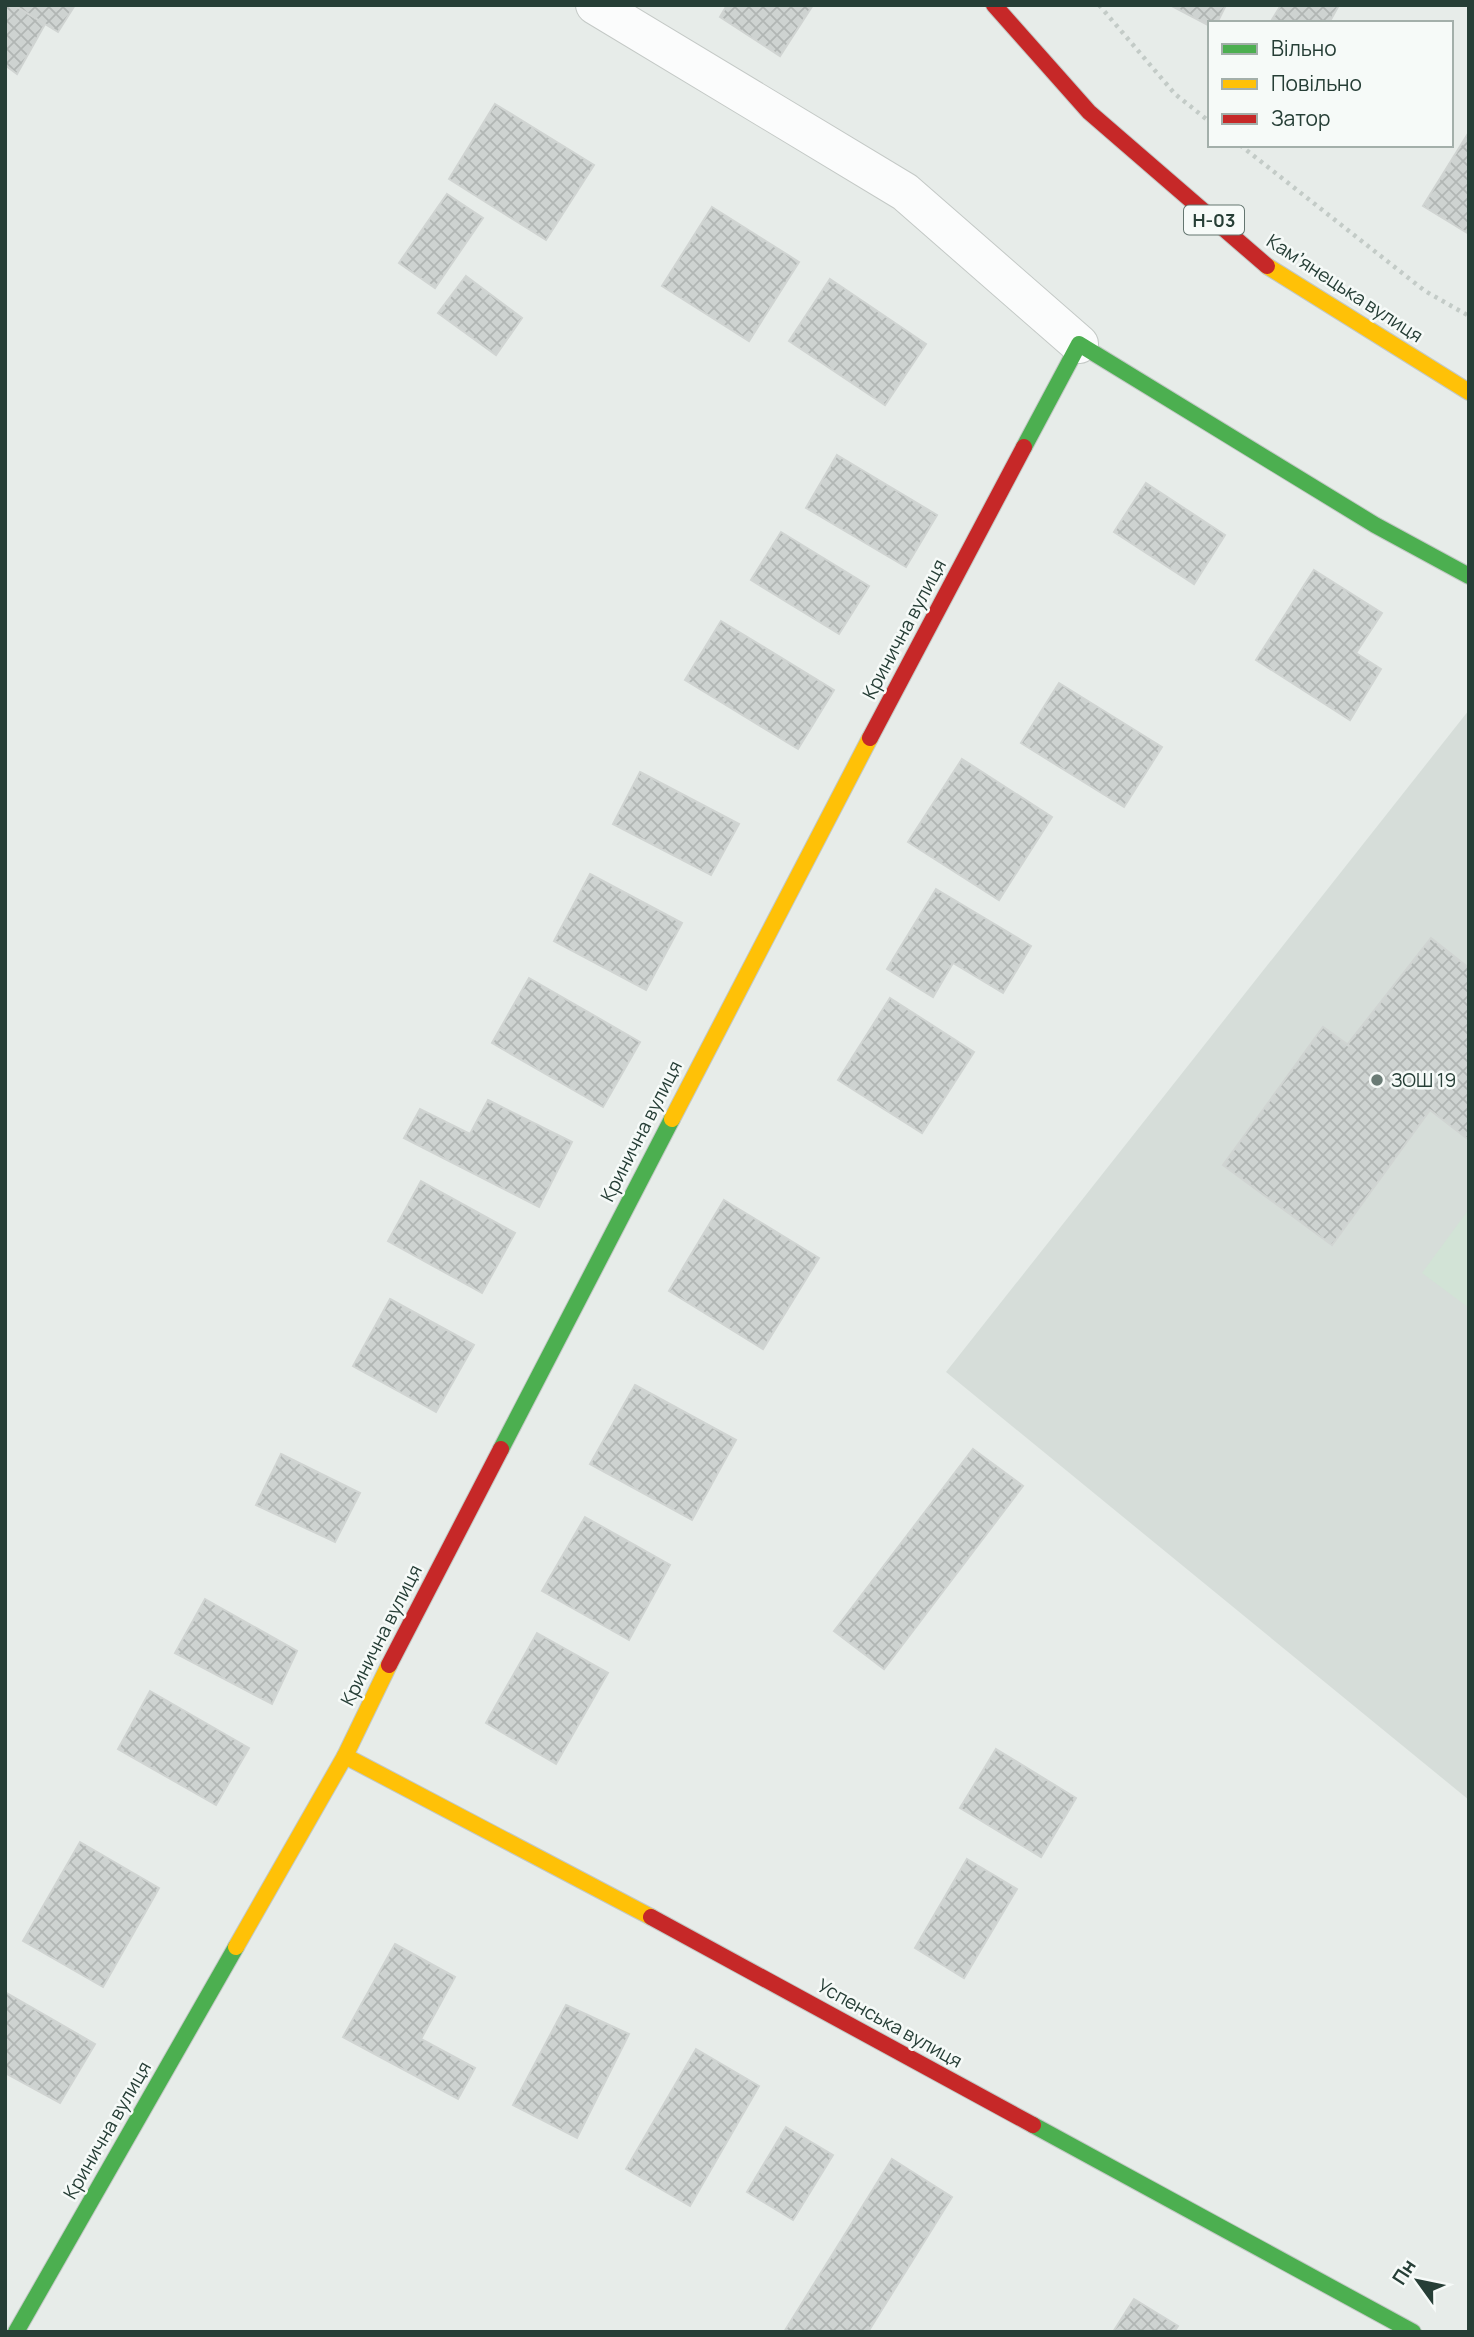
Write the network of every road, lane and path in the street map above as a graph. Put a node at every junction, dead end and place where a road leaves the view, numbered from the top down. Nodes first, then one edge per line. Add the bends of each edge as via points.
1 (595, 5) edge
2 (994, 5) edge
3 (1099, 5) edge
4 (1208, 120) edge
5 (1243, 147) edge
6 (1469, 316) edge
7 (1079, 344) junction
8 (1469, 392) edge
9 (1469, 576) edge
10 (345, 1756) junction
11 (16, 2332) edge
12 (1413, 2332) edge

1 - 7 street via 905,192
2 - 8 street, Камʼянецька вулиця / Н-03 via 1088,112 1272,270
3 - 4 path via 1175,94
5 - 6 path via 1425,291
7 - 9 street via 1375,525
7 - 10 street, Кринична вулиця via 657,1145
10 - 11 street, Кринична вулиця
10 - 12 street, Успенська вулиця via 571,1872

